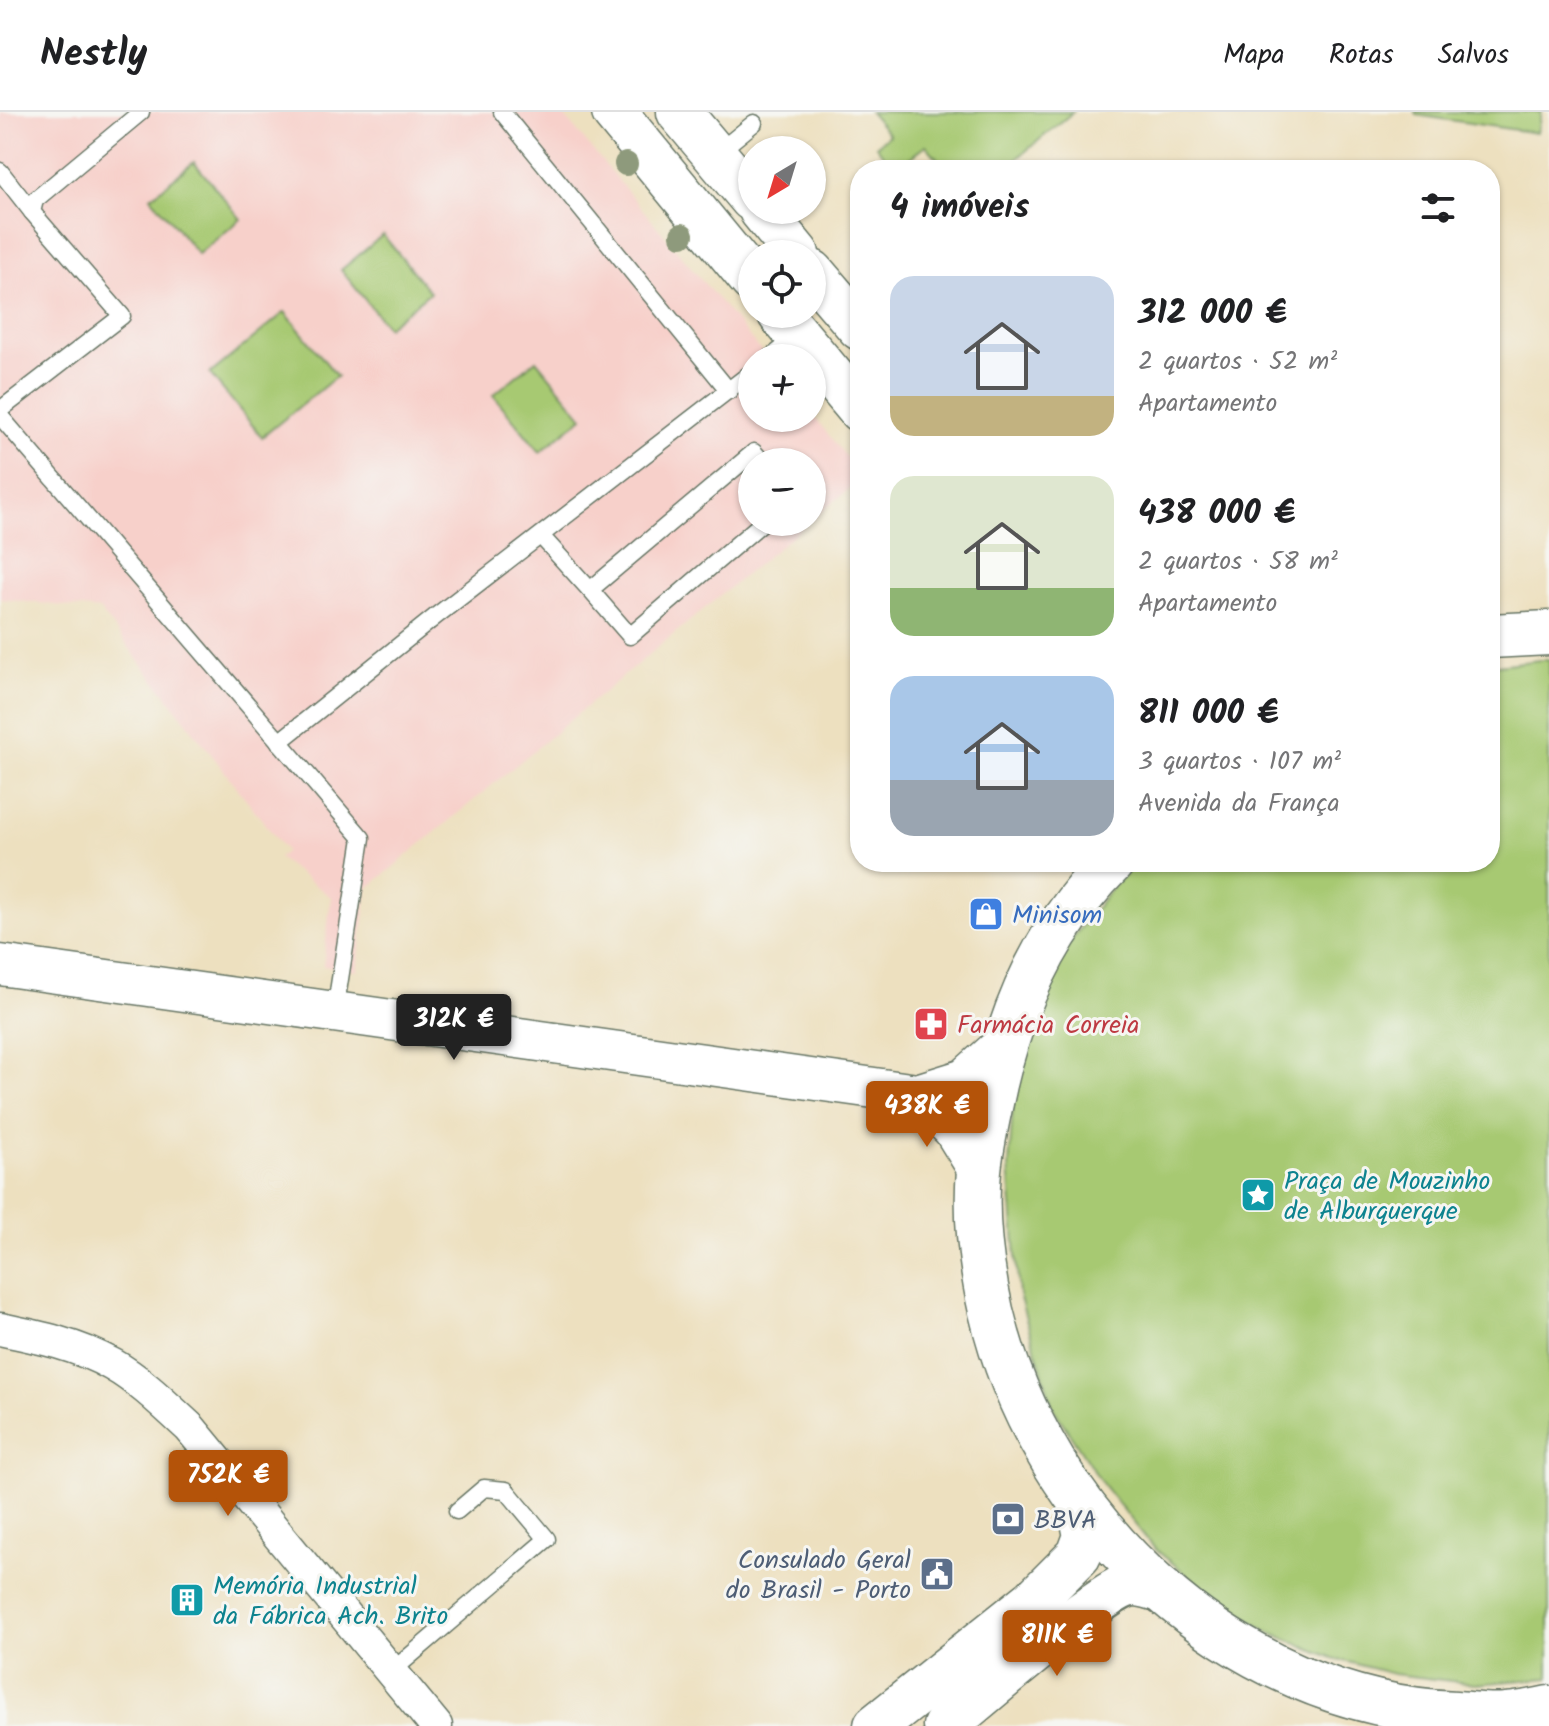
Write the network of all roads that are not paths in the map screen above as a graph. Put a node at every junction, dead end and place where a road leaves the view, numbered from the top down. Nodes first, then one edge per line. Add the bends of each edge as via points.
1 (141, 112) edge
2 (502, 112) edge
3 (614, 112) edge
4 (679, 112) edge
5 (754, 123) dead end
6 (715, 155) junction
7 (0, 171) edge
8 (738, 182) edge
9 (32, 212) junction
10 (772, 224) edge
11 (786, 240) edge
12 (738, 263) edge
13 (826, 288) edge
14 (850, 316) edge
15 (783, 336) edge
16 (738, 384) edge
17 (729, 391) junction
18 (850, 400) edge
19 (0, 410) edge
20 (0, 416) edge
21 (738, 465) edge
22 (541, 536) junction
23 (747, 536) edge
24 (590, 590) junction
25 (1549, 633) edge
26 (1500, 635) edge
27 (279, 742) junction
28 (1103, 872) edge
29 (0, 965) edge
30 (335, 1012) junction
31 (1004, 1044) junction
32 (917, 1094) junction
33 (979, 1171) junction
34 (0, 1329) edge
35 (1079, 1502) junction
36 (457, 1511) dead end
37 (1162, 1590) junction
38 (391, 1672) junction
39 (1549, 1708) edge
40 (1504, 1721) edge
41 (436, 1726) edge
42 (876, 1726) edge
43 (945, 1726) edge

1 - 9 lane via 35,200
2 - 17 lane
3 - 12 main road
4 - 6 main road
5 - 6 lane
6 - 8 main road
7 - 9 lane
9 - 19 lane via 122,316
10 - 11 main road
13 - 14 main road
15 - 18 main road
16 - 17 lane
17 - 22 lane
20 - 27 lane
21 - 24 lane
22 - 24 lane
22 - 27 lane
23 - 24 lane via 630,636
25 - 26 main road
27 - 30 lane via 362,838
28 - 31 main road via 1048,944
29 - 30 street
30 - 32 street
31 - 32 street via 965,1079
31 - 33 main road
32 - 33 street via 953,1129
33 - 35 main road via 991,1311 1012,1379 1041,1443
34 - 38 street via 83,1351 154,1395 190,1428
35 - 37 main road
35 - 42 main road via 1086,1536 1079,1555 1033,1601
36 - 38 lane via 484,1488 506,1490 547,1539
37 - 40 main road via 1235,1644 1329,1690 1416,1712
37 - 43 main road via 1130,1584 1111,1594
38 - 41 street
39 - 40 main road

